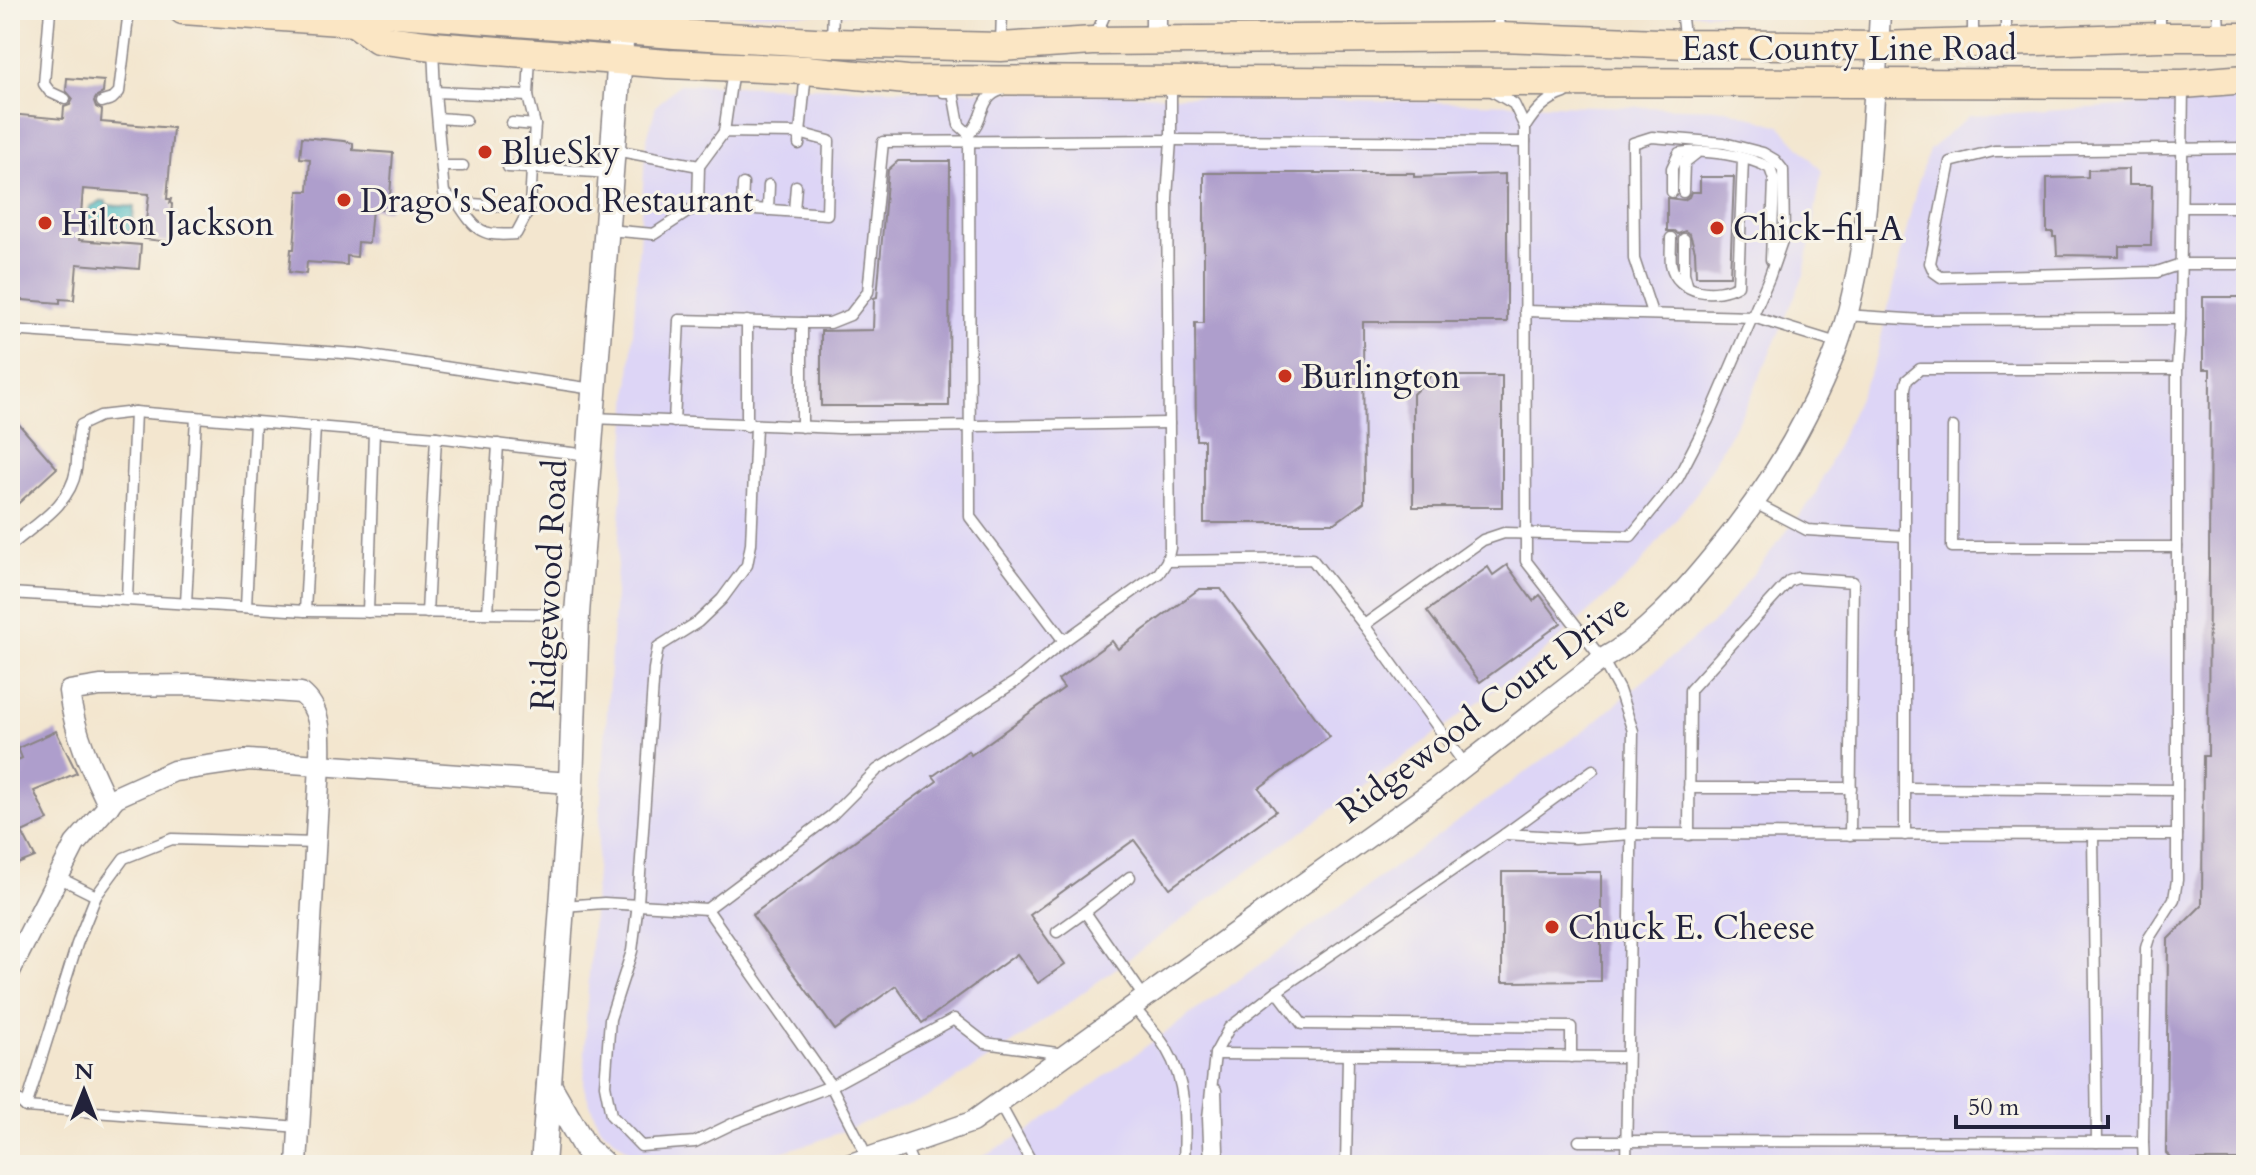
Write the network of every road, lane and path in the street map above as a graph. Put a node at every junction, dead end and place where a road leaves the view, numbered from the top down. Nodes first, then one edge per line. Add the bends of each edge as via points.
1 (50, 10) edge
2 (129, 10) edge
3 (183, 10) edge
4 (833, 10) edge
5 (1002, 10) edge
6 (1107, 10) edge
7 (1156, 10) edge
8 (1681, 10) edge
9 (1880, 10) edge
10 (1973, 10) edge
11 (2006, 10) edge
12 (219, 12) edge
13 (462, 14) edge
14 (292, 15) edge
15 (504, 15) edge
16 (623, 20) edge
17 (354, 22) junction
18 (2160, 23) edge
19 (1499, 24) edge
20 (2228, 28) edge
21 (1093, 41) junction
22 (1156, 41) junction
23 (2006, 42) junction
24 (832, 43) junction
25 (1973, 43) junction
26 (1685, 44) junction
27 (433, 46) junction
28 (1879, 46) junction
29 (1001, 47) junction
30 (530, 54) junction
31 (620, 60) junction
32 (733, 67) junction
33 (806, 70) junction
34 (880, 79) junction
35 (2246, 79) edge
36 (1452, 80) junction
37 (1029, 81) junction
38 (1171, 81) junction
39 (1598, 82) junction
40 (1875, 82) junction
41 (2183, 84) junction
42 (435, 92) junction
43 (528, 96) junction
44 (65, 99) dead end
45 (102, 102) dead end
46 (438, 118) junction
47 (466, 120) dead end
48 (512, 123) dead end
49 (535, 125) junction
50 (1525, 127) junction
51 (724, 132) junction
52 (969, 137) junction
53 (799, 139) junction
54 (1171, 140) junction
55 (1525, 142) junction
56 (2183, 147) junction
57 (2246, 148) edge
58 (1743, 159) junction
59 (612, 161) junction
60 (442, 166) junction
61 (463, 166) dead end
62 (699, 166) junction
63 (508, 167) dead end
64 (532, 168) junction
65 (743, 184) dead end
66 (769, 185) dead end
67 (796, 186) dead end
68 (1677, 192) dead end
69 (458, 203) junction
70 (698, 205) junction
71 (2182, 207) junction
72 (2246, 207) edge
73 (530, 208) junction
74 (742, 208) junction
75 (768, 210) junction
76 (794, 211) junction
77 (607, 230) junction
78 (1671, 238) dead end
79 (1684, 239) dead end
80 (2181, 264) junction
81 (2246, 264) edge
82 (1769, 278) junction
83 (1688, 288) junction
84 (1525, 311) junction
85 (1652, 313) junction
86 (1845, 315) junction
87 (1753, 317) junction
88 (2180, 319) junction
89 (747, 321) junction
90 (802, 323) junction
91 (10, 330) edge
92 (1837, 343) junction
93 (2177, 369) junction
94 (595, 389) junction
95 (135, 412) junction
96 (196, 417) junction
97 (592, 418) junction
98 (255, 422) junction
99 (674, 422) junction
100 (1169, 423) junction
101 (968, 425) junction
102 (751, 426) junction
103 (315, 427) junction
104 (802, 427) junction
105 (1953, 427) dead end
106 (374, 432) junction
107 (436, 437) junction
108 (498, 444) junction
109 (589, 455) junction
110 (1753, 502) junction
111 (1525, 535) junction
112 (1905, 536) junction
113 (10, 546) edge
114 (2177, 547) junction
115 (1167, 561) junction
116 (10, 593) edge
117 (127, 599) junction
118 (186, 603) junction
119 (246, 607) junction
120 (305, 611) junction
121 (368, 612) junction
122 (427, 613) junction
123 (488, 613) junction
124 (577, 614) junction
125 (1364, 625) junction
126 (1064, 641) junction
127 (1602, 659) junction
128 (320, 765) junction
129 (1466, 766) junction
130 (1593, 770) dead end
131 (571, 783) junction
132 (1689, 788) junction
133 (1851, 788) junction
134 (1905, 788) junction
135 (2177, 790) junction
136 (109, 806) junction
137 (1505, 834) junction
138 (1631, 834) junction
139 (1689, 835) junction
140 (1850, 835) junction
141 (1905, 835) junction
142 (2093, 835) junction
143 (2177, 835) junction
144 (316, 843) junction
145 (58, 877) junction
146 (1130, 877) dead end
147 (96, 896) junction
148 (638, 903) junction
149 (561, 906) junction
150 (707, 909) junction
151 (1085, 912) junction
152 (1057, 932) dead end
153 (10, 971) edge
154 (1277, 991) junction
155 (1138, 1001) junction
156 (1068, 1054) junction
157 (1215, 1054) junction
158 (1348, 1055) junction
159 (1571, 1057) junction
160 (1627, 1057) junction
161 (549, 1085) junction
162 (831, 1086) junction
163 (10, 1093) edge
164 (999, 1103) junction
165 (26, 1107) junction
166 (300, 1127) junction
167 (1579, 1141) dead end
168 (1626, 1142) junction
169 (2097, 1142) junction
170 (2143, 1142) junction
171 (904, 1144) junction
172 (868, 1158) junction
173 (297, 1165) edge
174 (543, 1165) edge
175 (604, 1165) edge
176 (848, 1165) edge
177 (913, 1165) edge
178 (1033, 1165) edge
179 (1184, 1165) edge
180 (1213, 1165) edge
181 (1346, 1165) edge
182 (1626, 1165) edge
183 (2144, 1165) edge

1 - 44 lane via 44,84
2 - 45 lane via 119,92
3 - 12 main road, East County Line Road
4 - 24 lane
5 - 29 lane
6 - 21 lane
7 - 22 street
8 - 26 lane
9 - 28 street, Ridgewood Court Drive
10 - 25 lane
11 - 23 lane
12 - 14 main road, East County Line Road
13 - 15 main road, East County Line Road
13 - 17 main road, East County Line Road via 382,12
14 - 17 main road, East County Line Road
15 - 16 main road, East County Line Road
16 - 24 main road, East County Line Road
16 - 31 street, Ridgewood Road
17 - 27 main road, East County Line Road via 378,39
18 - 20 main road, East County Line Road
18 - 23 main road, East County Line Road
19 - 22 main road, East County Line Road
19 - 26 main road, East County Line Road
21 - 22 main road, East County Line Road
21 - 29 main road, East County Line Road
23 - 25 main road, East County Line Road
24 - 29 main road, East County Line Road
25 - 28 main road, East County Line Road
26 - 28 main road, East County Line Road
27 - 30 main road, East County Line Road
27 - 42 lane
28 - 40 street, Ridgewood Court Drive
30 - 31 main road, East County Line Road
30 - 43 lane
31 - 32 main road, East County Line Road
31 - 59 street, Ridgewood Road
32 - 33 main road, East County Line Road
32 - 51 lane
33 - 34 main road, East County Line Road
33 - 53 lane
34 - 37 main road, East County Line Road
34 - 52 lane via 909,91 953,92 959,125
35 - 41 main road, East County Line Road
36 - 38 main road, East County Line Road
36 - 39 main road, East County Line Road
36 - 50 lane via 1505,97
37 - 38 main road, East County Line Road
37 - 52 lane via 993,92
38 - 54 lane
39 - 40 main road, East County Line Road
39 - 50 lane via 1553,97
40 - 41 main road, East County Line Road
40 - 86 street, Ridgewood Court Drive via 1868,185 1856,278
41 - 56 lane
42 - 43 lane
42 - 46 lane
43 - 49 lane
46 - 47 lane
46 - 60 lane
48 - 49 lane
49 - 64 lane
50 - 55 lane
51 - 53 lane
51 - 62 lane
52 - 54 lane
52 - 90 lane via 883,142 868,292 850,315 830,323
52 - 101 lane
53 - 76 lane via 829,141 827,214
54 - 55 lane
54 - 100 lane
55 - 84 lane
56 - 57 lane
56 - 71 lane
56 - 80 lane via 1994,151 1950,162 1930,263 1941,277 2157,272
58 - 68 lane via 1698,152 1684,163
58 - 82 lane via 1770,168 1773,174
58 - 83 lane via 1738,285 1714,293
59 - 62 lane
59 - 64 lane
59 - 77 street, Ridgewood Road
60 - 61 lane
60 - 69 lane via 444,193
62 - 70 lane
63 - 64 lane
64 - 73 lane
65 - 74 lane
66 - 75 lane
67 - 76 lane
69 - 73 lane
69 - 73 lane via 487,234 516,234
70 - 74 lane
70 - 77 lane via 654,234
71 - 72 lane
71 - 80 lane
74 - 75 lane
75 - 76 lane
77 - 94 street, Ridgewood Road
78 - 83 lane via 1671,263
79 - 83 lane
80 - 81 lane
80 - 88 lane
82 - 85 lane via 1784,235 1783,170 1775,160 1724,143 1652,137 1633,143 1634,259
82 - 87 lane
84 - 85 lane
84 - 111 lane
85 - 87 lane
86 - 88 lane via 1922,320
86 - 92 street, Ridgewood Court Drive
87 - 92 lane
87 - 111 lane via 1678,478 1631,536
88 - 93 lane
89 - 90 lane
89 - 99 lane via 679,320
89 - 102 lane
90 - 104 lane
91 - 94 lane via 357,354
92 - 110 street, Ridgewood Court Drive via 1790,450
93 - 112 lane via 1920,369 1905,388
93 - 114 lane
94 - 97 street, Ridgewood Road
95 - 96 lane
95 - 113 lane via 100,416 81,425 72,486 59,506
95 - 117 lane
96 - 98 lane
96 - 118 lane
97 - 99 lane
97 - 109 street, Ridgewood Road
98 - 103 lane
98 - 119 lane
99 - 102 lane
100 - 101 lane
100 - 115 lane
101 - 104 lane
101 - 126 lane via 970,517
102 - 104 lane
102 - 148 lane via 747,565 691,628 658,647
103 - 106 lane
103 - 120 lane
105 - 114 lane via 1952,547
106 - 107 lane
106 - 121 lane
107 - 108 lane
107 - 122 lane
108 - 109 lane
108 - 123 lane
109 - 124 street, Ridgewood Road
110 - 112 lane via 1807,530
110 - 127 street, Ridgewood Court Drive via 1683,592
111 - 125 lane via 1504,533 1483,540
111 - 127 lane via 1526,561
112 - 134 lane
114 - 135 lane
115 - 125 lane via 1312,559
115 - 126 lane via 1159,573
116 - 117 lane
117 - 118 lane
118 - 119 lane
119 - 120 lane
120 - 121 lane
121 - 122 lane
122 - 123 lane
123 - 124 lane
124 - 131 street, Ridgewood Road
125 - 129 lane
126 - 150 lane via 1018,680 877,770 831,816
127 - 129 street, Ridgewood Court Drive
127 - 138 lane via 1633,731
128 - 131 street
128 - 136 street via 249,760 174,771 116,797
128 - 136 street via 315,710 301,693 196,685 69,691 86,760
128 - 144 street
129 - 155 street, Ridgewood Court Drive
130 - 137 lane
131 - 149 street, Ridgewood Road
132 - 133 lane
132 - 133 lane via 1690,690 1797,578 1853,582
132 - 139 lane
133 - 140 lane
134 - 135 lane
134 - 141 lane
135 - 143 lane
136 - 145 street via 75,844
137 - 138 lane
137 - 154 lane
138 - 139 lane
138 - 160 lane
139 - 140 lane
140 - 141 lane
141 - 142 lane
142 - 143 lane
142 - 169 lane
143 - 170 lane via 2174,899 2146,948
144 - 147 lane via 172,839 124,858
144 - 166 street
145 - 147 lane
145 - 153 street
146 - 151 lane
147 - 165 lane
148 - 149 lane
148 - 150 lane
148 - 162 lane via 632,951 610,1019 605,1085 611,1115 641,1146 695,1142
149 - 161 street, Ridgewood Road
150 - 162 lane
151 - 152 lane
151 - 155 lane
154 - 157 lane via 1229,1028
154 - 159 lane via 1302,1024 1571,1027
155 - 156 street, Ridgewood Court Drive
155 - 179 lane via 1167,1049 1184,1094
156 - 162 lane via 985,1043 954,1019
156 - 164 street, Ridgewood Court Drive
157 - 158 lane
157 - 180 lane via 1218,1118
158 - 159 lane
158 - 181 lane
159 - 160 lane
160 - 168 lane
161 - 174 street, Ridgewood Road
161 - 175 street via 586,1149
162 - 172 lane
163 - 165 lane
164 - 171 street, Ridgewood Court Drive via 972,1122
164 - 178 lane
165 - 166 lane
166 - 173 street
167 - 168 lane
168 - 169 lane
168 - 182 lane
169 - 170 lane
170 - 183 lane
171 - 172 street, Ridgewood Court Drive
171 - 177 lane
172 - 176 street, Ridgewood Court Drive

